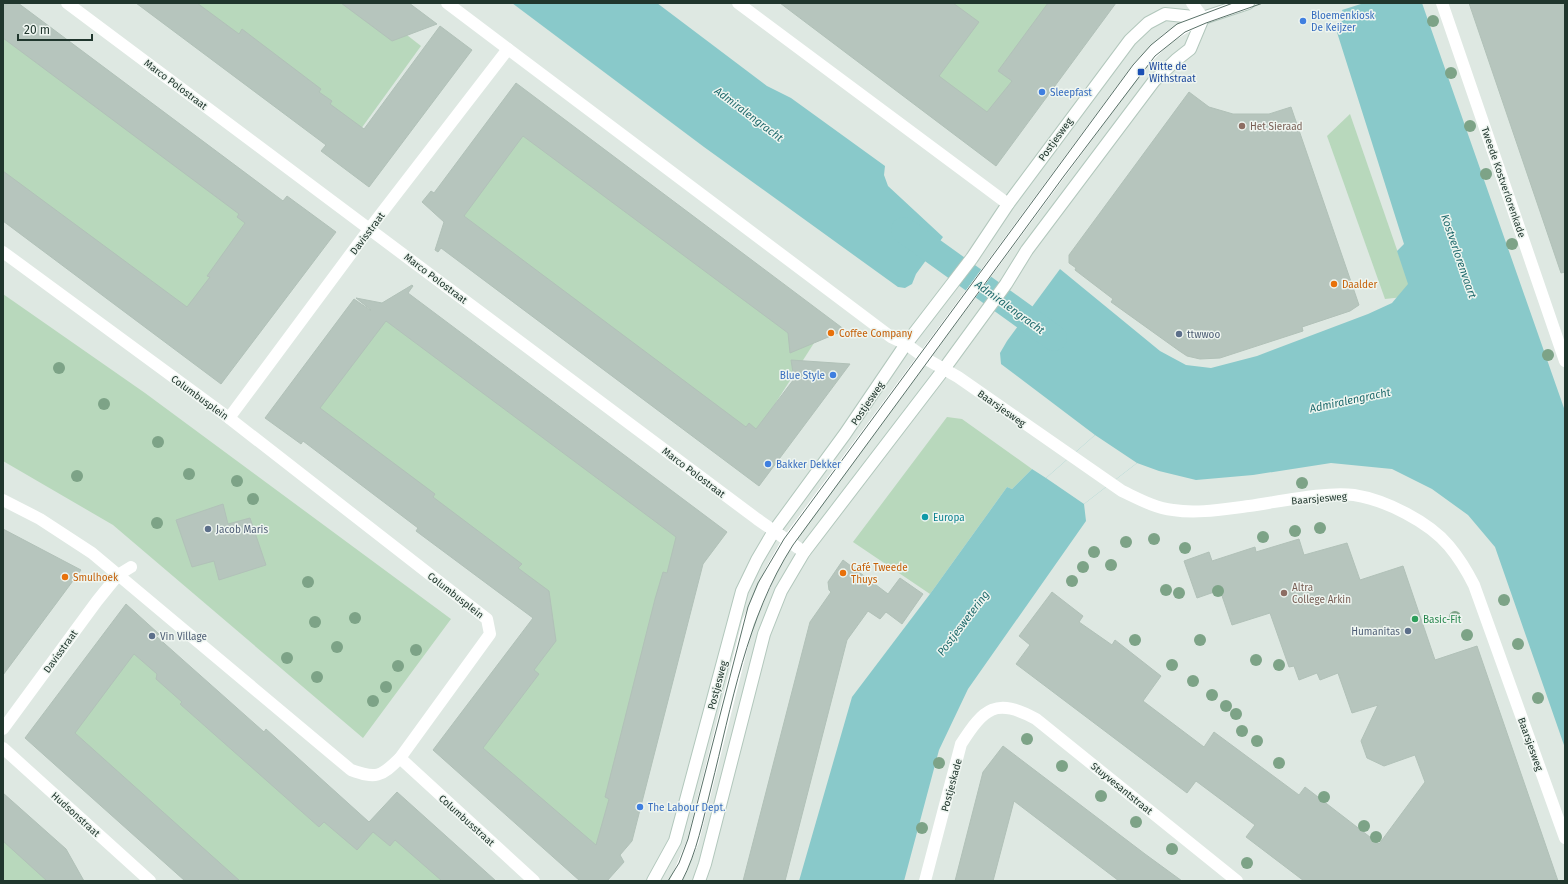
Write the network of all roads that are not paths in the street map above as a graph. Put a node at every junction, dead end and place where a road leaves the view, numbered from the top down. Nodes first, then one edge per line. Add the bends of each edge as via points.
1 (67, 3) edge
2 (447, 3) edge
3 (738, 3) edge
4 (1192, 3) edge
5 (1248, 3) edge
6 (1442, 3) edge
7 (1203, 18) junction
8 (508, 49) junction
9 (1008, 204) junction
10 (370, 228) junction
11 (3, 252) edge
12 (906, 344) junction
13 (926, 359) junction
14 (1565, 361) edge
15 (944, 369) junction
16 (228, 418) junction
17 (3, 500) edge
18 (774, 531) junction
19 (788, 541) junction
20 (804, 552) junction
21 (131, 567) dead end
22 (118, 575) junction
23 (1001, 706) joint
24 (3, 729) edge
25 (3, 748) edge
26 (400, 758) junction
27 (1565, 838) edge
28 (150, 881) edge
29 (534, 881) edge
30 (653, 881) edge
31 (676, 881) edge
32 (699, 881) edge
33 (925, 881) edge
34 (1237, 881) edge

1 - 10 street, Marco Polostraat
2 - 8 street
3 - 9 street
4 - 7 street
5 - 7 street, Postjesweg
6 - 14 street, Tweede Kostverlorenkade
7 - 9 street, Postjesweg via 1166,14 1148,22 1140,29 1104,72
7 - 13 street, Postjesweg via 1181,28 1161,42 1137,69 961,307
7 - 15 street via 1190,49 1154,81 1027,250 1006,284
8 - 10 street, Davisstraat
8 - 12 street via 891,337
9 - 12 street, Postjesweg via 972,258
10 - 16 street, Davisstraat
10 - 18 street, Marco Polostraat
11 - 16 street, Columbusplein
12 - 13 street
12 - 18 street, Postjesweg via 846,434
13 - 15 street, Baarsjesweg
13 - 19 street, Postjesweg
15 - 20 street
15 - 27 street, Baarsjesweg via 1110,484 1150,505 1173,510 1206,512 1333,495 1354,495 1394,508 1432,530 1463,564 1474,585
16 - 26 street, Columbusplein via 487,619 490,634
17 - 22 street, Columbusplein via 46,523 92,553
18 - 19 street, Marco Polostraat
18 - 30 street, Postjesweg via 742,591 675,841
19 - 20 street, Marco Polostraat
19 - 31 street, Postjesweg via 748,622 693,841
20 - 32 street via 781,591 764,634
21 - 22 street
22 - 24 street, Davisstraat
22 - 26 street, Columbusplein via 351,770 368,777 386,772
23 - 33 street, Postjeskade via 986,713 972,727 961,744
23 - 34 street, Stuyvesantstraat via 1018,709 1036,719
25 - 28 street, Hudsonstraat
26 - 29 street, Columbusstraat

